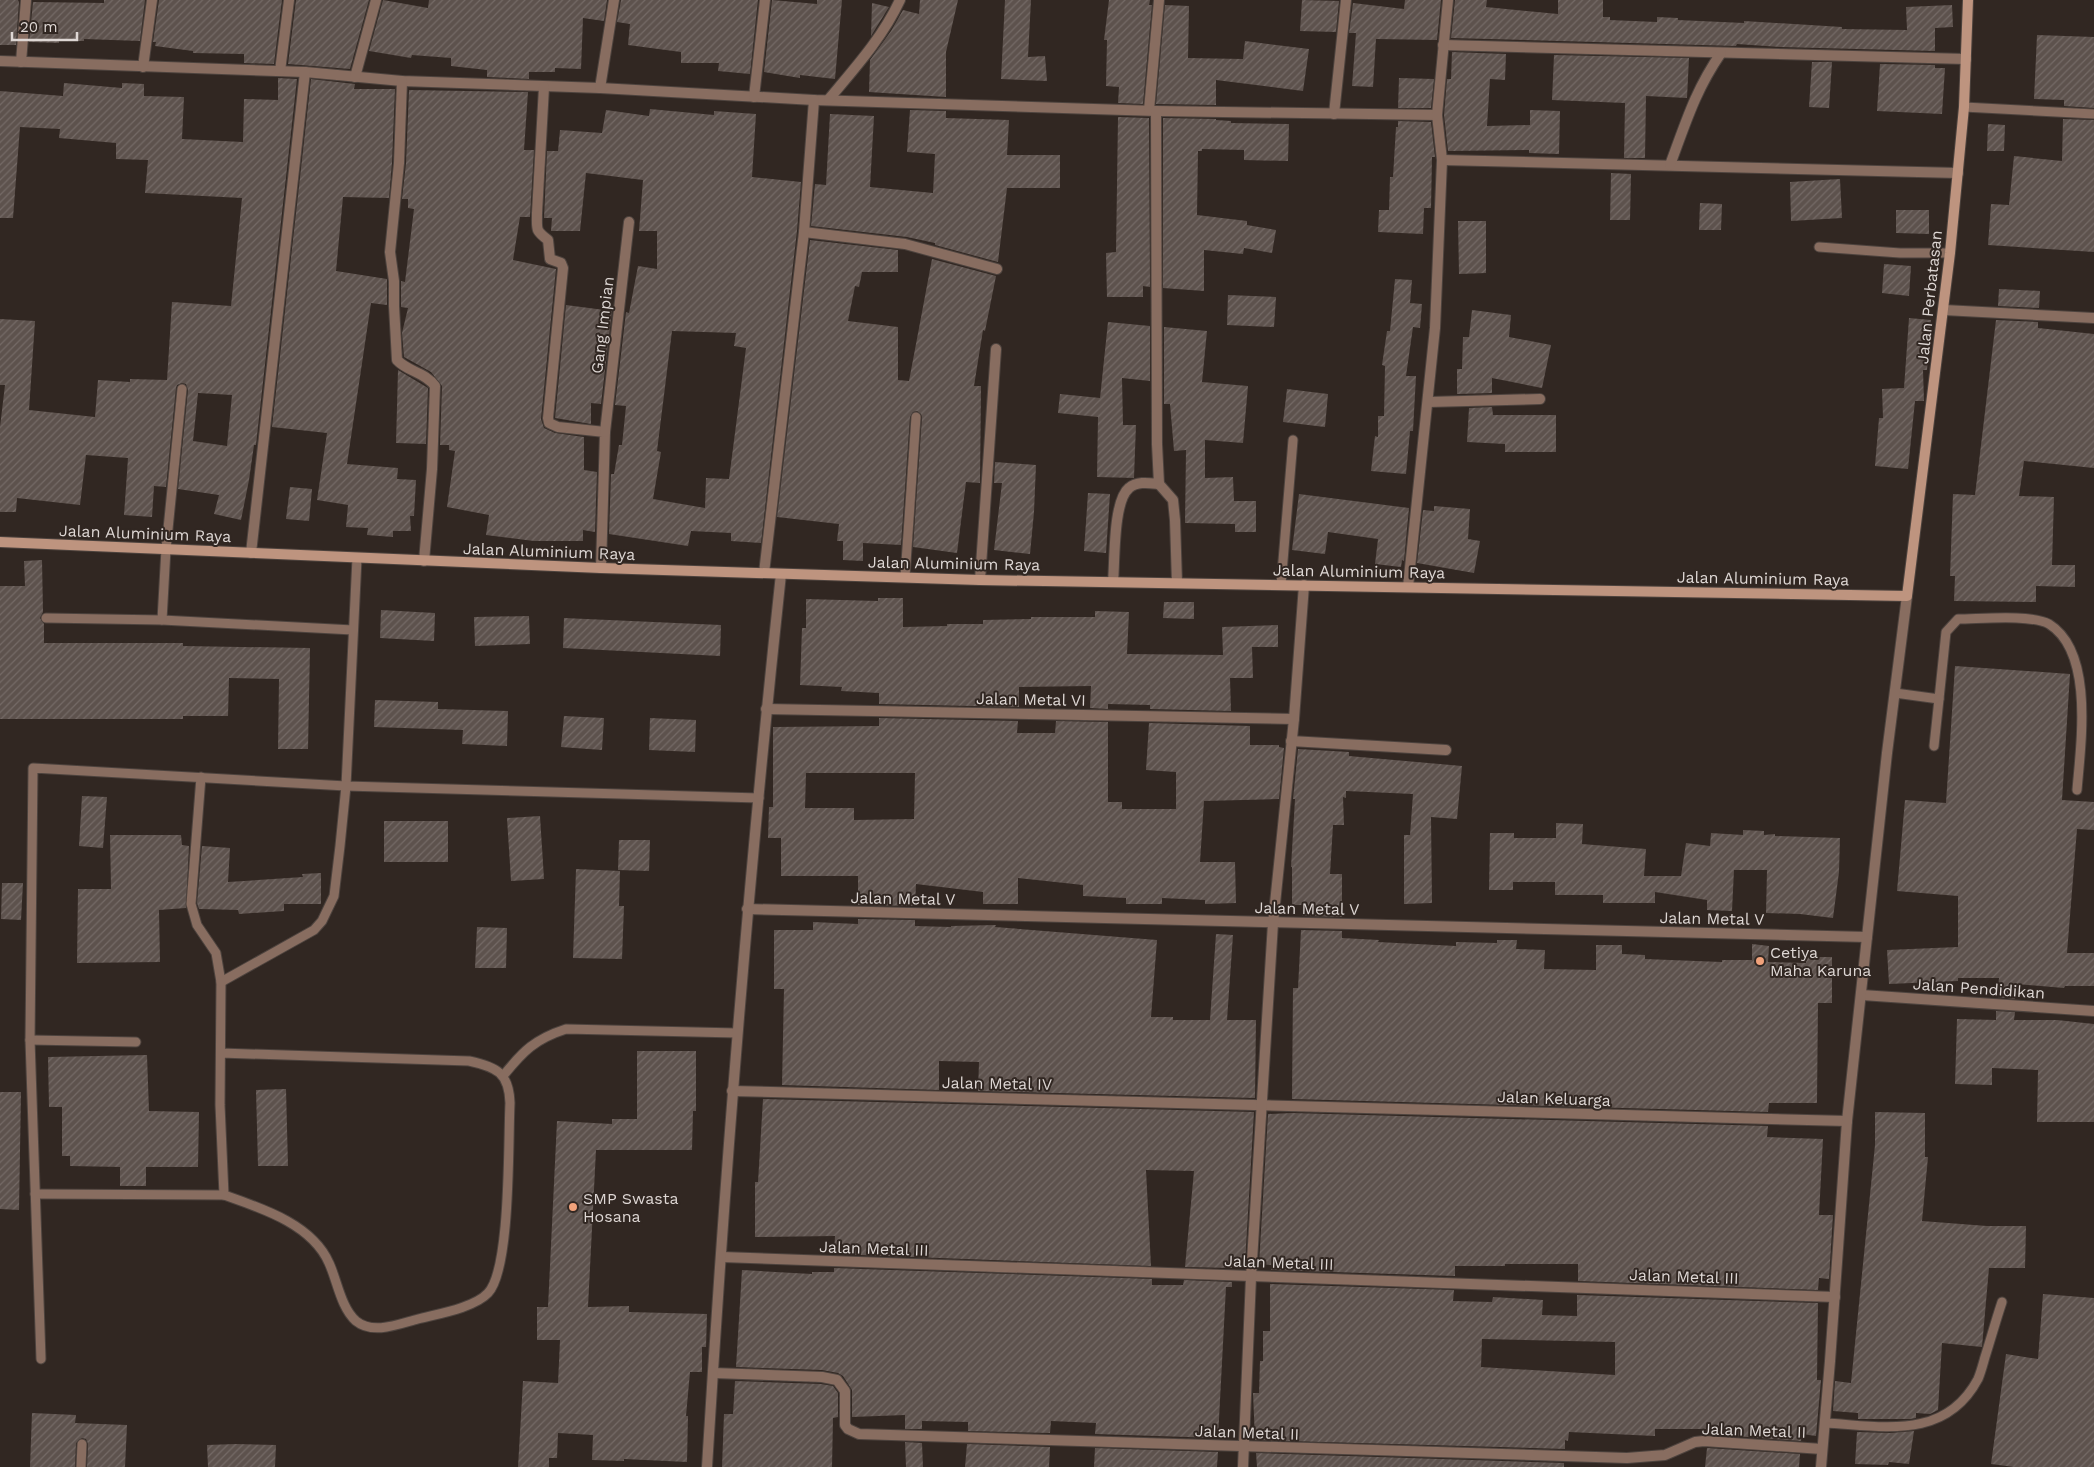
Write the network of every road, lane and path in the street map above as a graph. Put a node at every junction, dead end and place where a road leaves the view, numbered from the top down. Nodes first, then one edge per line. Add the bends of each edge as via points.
1 (26, 0) edge
2 (152, 0) edge
3 (289, 0) edge
4 (376, 0) edge
5 (614, 0) edge
6 (766, 0) edge
7 (900, 0) edge
8 (1159, 0) edge
9 (1346, 0) edge
10 (1448, 0) edge
11 (1968, 0) edge
12 (1443, 45) junction
13 (1721, 53) junction
14 (1966, 59) junction
15 (0, 62) edge
16 (21, 62) junction
17 (144, 67) junction
18 (280, 71) junction
19 (305, 72) junction
20 (355, 77) junction
21 (402, 81) junction
22 (544, 87) junction
23 (600, 88) junction
24 (754, 97) junction
25 (814, 100) junction
26 (829, 100) junction
27 (1964, 107) junction
28 (1152, 110) junction
29 (1334, 114) junction
30 (2094, 114) edge
31 (1437, 115) junction
32 (1442, 160) junction
33 (1670, 165) junction
34 (1958, 173) junction
35 (629, 222) dead end
36 (804, 232) junction
37 (1819, 246) dead end
38 (1950, 253) junction
39 (997, 269) dead end
40 (1944, 310) junction
41 (2094, 318) edge
42 (996, 349) dead end
43 (182, 389) dead end
44 (1540, 399) dead end
45 (1428, 402) junction
46 (916, 417) dead end
47 (605, 432) junction
48 (1293, 440) dead end
49 (1159, 484) junction
50 (0, 542) edge
51 (166, 549) junction
52 (251, 553) junction
53 (357, 558) junction
54 (424, 561) junction
55 (601, 568) junction
56 (764, 573) junction
57 (781, 574) junction
58 (905, 577) junction
59 (980, 580) junction
60 (1113, 582) junction
61 (1176, 583) junction
62 (1281, 585) junction
63 (1304, 585) junction
64 (1408, 587) junction
65 (1907, 596) junction
66 (46, 618) dead end
67 (162, 620) junction
68 (353, 630) junction
69 (1895, 693) junction
70 (1939, 699) junction
71 (766, 709) junction
72 (1294, 719) junction
73 (1291, 741) junction
74 (1934, 746) dead end
75 (1446, 750) dead end
76 (201, 777) junction
77 (346, 786) junction
78 (2077, 790) dead end
79 (759, 798) junction
80 (747, 909) junction
81 (1272, 923) junction
82 (1867, 937) junction
83 (221, 982) junction
84 (1862, 995) junction
85 (2094, 1011) edge
86 (737, 1033) junction
87 (30, 1040) junction
88 (136, 1042) dead end
89 (221, 1054) junction
90 (503, 1076) junction
91 (732, 1091) junction
92 (1260, 1104) junction
93 (1847, 1121) junction
94 (35, 1194) junction
95 (224, 1195) junction
96 (722, 1257) junction
97 (1251, 1277) junction
98 (1835, 1297) junction
99 (2002, 1302) dead end
100 (41, 1360) dead end
101 (713, 1373) junction
102 (1825, 1423) junction
103 (82, 1444) dead end
104 (1244, 1447) junction
105 (1822, 1449) junction
106 (80, 1467) edge
107 (707, 1467) edge
108 (1243, 1467) edge
109 (1821, 1467) edge

1 - 16 street
2 - 17 street
3 - 18 street
4 - 20 street
5 - 23 street
6 - 24 street
7 - 26 street via 892,18 866,55
8 - 28 street
9 - 29 street
10 - 12 street
11 - 14 street, Jalan Perbatasan
12 - 13 street
12 - 31 street
13 - 14 street
13 - 33 street via 1704,77
14 - 27 street, Jalan Perbatasan
15 - 16 street
16 - 17 street
17 - 18 street
18 - 19 street
19 - 20 street
19 - 52 street
20 - 21 street
21 - 22 street
21 - 54 street via 399,162 390,252 397,360 435,386
22 - 23 street
22 - 47 street via 537,230 548,240 550,259 561,263 563,268 548,420 558,427
23 - 24 street
24 - 25 street
25 - 26 street
25 - 36 street
26 - 28 street
27 - 30 lane
27 - 34 street, Jalan Perbatasan
28 - 29 street
28 - 49 street
29 - 31 street
31 - 32 street
32 - 33 street
32 - 45 street via 1435,328
33 - 34 street
34 - 38 street, Jalan Perbatasan
35 - 47 street, Gang Impian
36 - 39 street via 905,244
36 - 56 street
37 - 38 lane via 1900,253
38 - 40 street, Jalan Perbatasan
40 - 41 street
40 - 65 street, Jalan Perbatasan
42 - 59 street
43 - 51 lane
44 - 45 street
45 - 64 street
46 - 58 lane
47 - 55 street, Gang Impian
48 - 62 lane
49 - 60 street via 1134,485 1122,497
49 - 61 street via 1168,492 1174,505
50 - 51 street, Jalan Aluminium Raya
51 - 52 street, Jalan Aluminium Raya
51 - 67 lane
52 - 53 street, Jalan Aluminium Raya
53 - 54 street, Jalan Aluminium Raya
53 - 68 lane
54 - 55 street, Jalan Aluminium Raya
55 - 56 street, Jalan Aluminium Raya
56 - 57 street, Jalan Aluminium Raya
57 - 58 street, Jalan Aluminium Raya
57 - 71 street
58 - 59 street, Jalan Aluminium Raya
59 - 60 street, Jalan Aluminium Raya
60 - 61 street, Jalan Aluminium Raya
61 - 62 street, Jalan Aluminium Raya
62 - 63 street, Jalan Aluminium Raya
63 - 64 street, Jalan Aluminium Raya
63 - 72 street
64 - 65 street, Jalan Aluminium Raya
65 - 69 street
66 - 67 lane
67 - 68 lane
68 - 77 lane
69 - 70 lane
69 - 82 street
70 - 74 lane
70 - 78 lane via 1946,632 1958,619 2030,619 2048,624 2072,646 2080,665 2085,702
71 - 72 street, Jalan Metal VI
71 - 79 street
72 - 73 street
73 - 75 street
73 - 81 street
76 - 77 lane
76 - 83 lane via 190,904 197,925 216,953
76 - 87 lane via 33,768
77 - 79 lane
77 - 83 lane via 334,896 322,921 314,930
79 - 80 street
80 - 81 street, Jalan Metal V
80 - 86 street
81 - 82 street, Jalan Metal V
81 - 92 street
82 - 84 street
83 - 89 lane
84 - 85 street, Jalan Pendidikan
84 - 93 street
86 - 90 lane via 566,1029 546,1035 528,1048
86 - 91 street
87 - 88 lane
87 - 94 lane
89 - 90 lane via 469,1061 487,1065
89 - 95 lane
90 - 95 lane via 508,1084 510,1103 504,1238 495,1285 481,1299 394,1326 360,1324 349,1314 329,1262 311,1238 252,1204
91 - 92 street, Jalan Metal IV
91 - 96 street
92 - 93 street, Jalan Keluarga
92 - 97 street
93 - 98 street
94 - 95 lane
94 - 100 lane
96 - 97 street, Jalan Metal III
96 - 101 street
97 - 98 street, Jalan Metal III
97 - 104 street
98 - 102 street
99 - 102 lane via 1978,1378 1960,1403 1941,1417 1920,1425 1896,1427
101 - 104 street, Jalan Metal II via 837,1380 845,1391 845,1425 859,1434
101 - 107 street
102 - 105 street
103 - 106 lane
104 - 105 street, Jalan Metal II via 1627,1458 1665,1455 1704,1441
104 - 108 street
105 - 109 street

